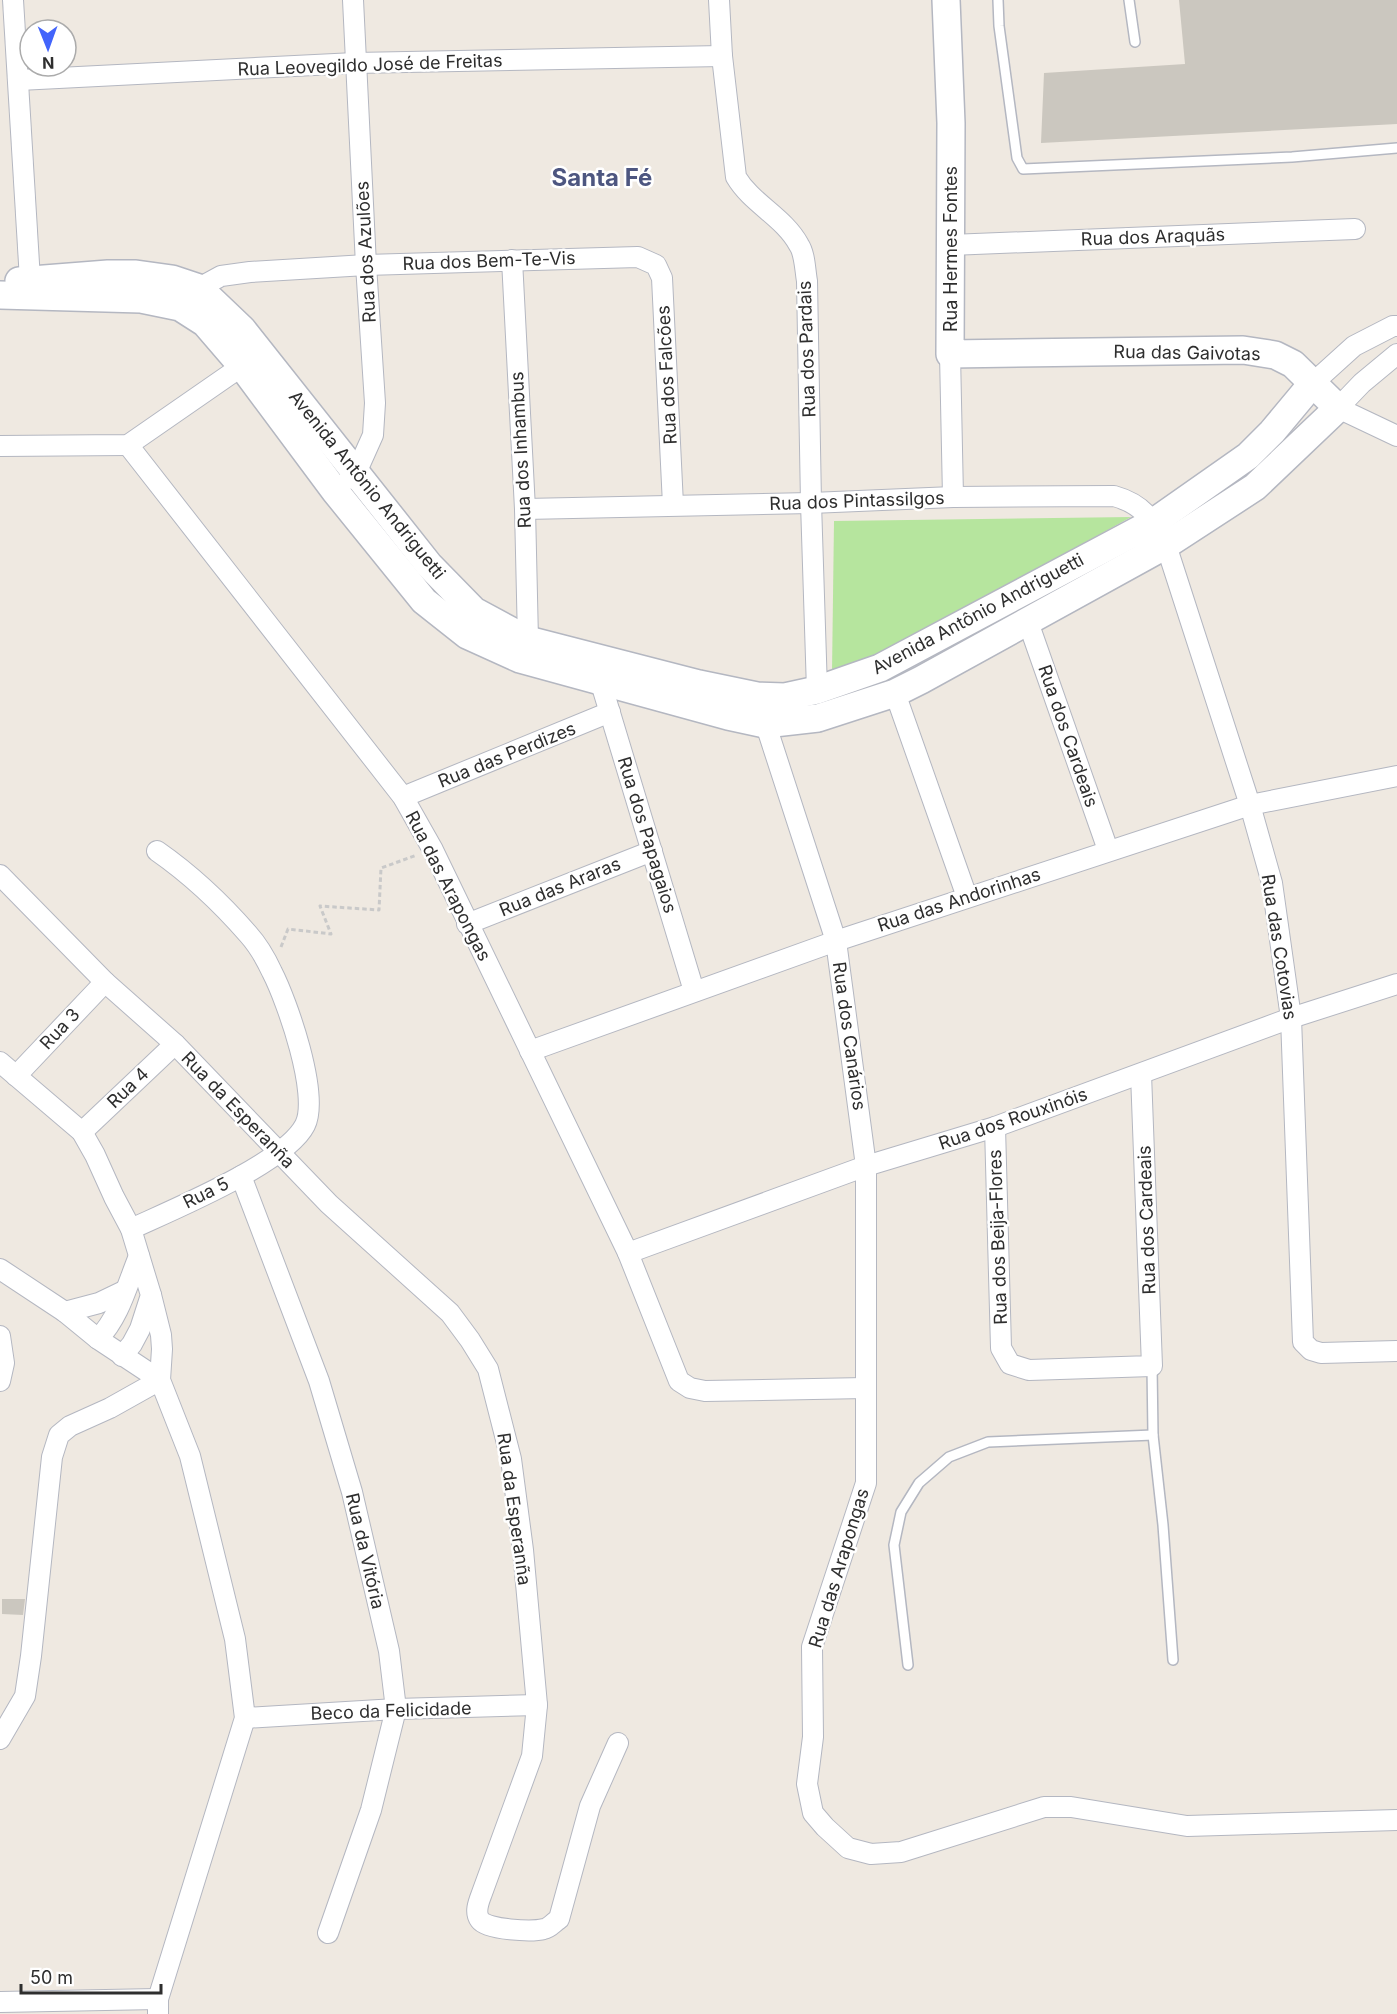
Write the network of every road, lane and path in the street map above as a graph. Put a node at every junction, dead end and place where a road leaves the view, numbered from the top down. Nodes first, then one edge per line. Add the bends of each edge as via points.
1 (13, 0) edge
2 (353, 0) edge
3 (719, 0) edge
4 (946, 0) edge
5 (998, 0) edge
6 (1128, 0) edge
7 (1135, 42) dead end
8 (722, 56) junction
9 (355, 63) junction
10 (19, 80) junction
11 (1397, 148) edge
12 (1355, 229) dead end
13 (950, 245) junction
14 (638, 257) joint
15 (512, 260) junction
16 (366, 265) junction
17 (30, 280) junction
18 (0, 284) edge
19 (199, 288) junction
20 (0, 295) edge
21 (1397, 326) edge
22 (950, 354) junction
23 (1397, 354) edge
24 (242, 366) junction
25 (1312, 384) junction
26 (1338, 408) junction
27 (1397, 436) edge
28 (0, 446) edge
29 (128, 446) junction
30 (356, 472) junction
31 (335, 491) junction
32 (953, 497) junction
33 (811, 503) junction
34 (673, 505) junction
35 (525, 509) junction
36 (1160, 534) junction
37 (1028, 622) junction
38 (528, 640) junction
39 (600, 680) junction
40 (817, 690) junction
41 (896, 693) junction
42 (758, 696) junction
43 (610, 712) junction
44 (765, 724) junction
45 (1397, 776) edge
46 (403, 797) junction
47 (1250, 805) junction
48 (157, 850) dead end
49 (433, 850) junction
50 (1108, 850) junction
51 (652, 851) junction
52 (0, 875) edge
53 (967, 897) junction
54 (467, 924) junction
55 (836, 940) junction
56 (272, 972) junction
57 (105, 982) junction
58 (1397, 984) edge
59 (694, 991) junction
60 (1291, 1017) junction
61 (175, 1044) junction
62 (530, 1051) junction
63 (0, 1062) edge
64 (1141, 1074) junction
65 (16, 1076) junction
66 (995, 1127) junction
67 (82, 1132) junction
68 (280, 1152) junction
69 (866, 1167) junction
70 (241, 1176) junction
71 (131, 1229) junction
72 (628, 1253) junction
73 (139, 1256) junction
74 (0, 1269) edge
75 (124, 1292) junction
76 (151, 1295) junction
77 (65, 1312) junction
78 (0, 1336) edge
79 (98, 1339) junction
80 (1397, 1350) edge
81 (122, 1356) junction
82 (1152, 1366) junction
83 (160, 1380) junction
84 (0, 1381) edge
85 (865, 1388) junction
86 (1153, 1435) junction
87 (1173, 1660) dead end
88 (908, 1665) dead end
89 (537, 1705) junction
90 (396, 1709) junction
91 (245, 1718) junction
92 (0, 1739) edge
93 (618, 1743) dead end
94 (1397, 1820) edge
95 (328, 1933) dead end
96 (0, 2002) edge
97 (158, 2006) edge

1 - 10 street
2 - 9 street, Rua dos Azulões
3 - 8 street, Rua dos Pardais
4 - 13 street, Rua Hermes Fontes
5 - 11 lane via 1017,158 1023,169 1292,157
6 - 7 lane
8 - 9 street, Rua Leovegildo José de Freitas
8 - 33 street, Rua dos Pardais via 736,177 744,190 800,245 807,281
9 - 10 street, Rua Leovegildo José de Freitas
9 - 16 street, Rua dos Azulões
10 - 17 street
12 - 13 street, Rua dos Araquãs
13 - 22 street, Rua Hermes Fontes
14 - 15 street, Rua dos Bem-Te-Vis
14 - 34 street, Rua dos Falcões via 656,266 662,278
15 - 16 street, Rua dos Bem-Te-Vis
15 - 35 street, Rua dos Inhambus
16 - 19 street, Rua dos Bem-Te-Vis via 221,276
16 - 30 street, Rua dos Azulões via 375,403 373,435
17 - 18 street, Avenida Antônio Andriguetti
17 - 19 street, Avenida Antônio Andriguetti via 136,274
19 - 30 street, Avenida Antônio Andriguetti via 243,329
20 - 24 street, Avenida Antônio Andriguetti via 141,299 180,307 205,324
21 - 25 street, Avenida Antônio Andriguetti via 1354,346
22 - 25 street, Rua das Gaivotas via 1244,350 1275,355 1293,364
22 - 32 street, Rua Hermes Fontes
23 - 26 street, Avenida Antônio Andriguetti
24 - 29 street
24 - 31 street, Avenida Antônio Andriguetti
25 - 26 street, Rua das Gaivotas
25 - 36 street, Avenida Antônio Andriguetti via 1248,456
26 - 27 street, Rua das Gaivotas
26 - 36 street, Avenida Antônio Andriguetti via 1255,487
28 - 29 street
29 - 46 street, Rua das Arapongas
30 - 31 street, Rua dos Azulões
30 - 38 street, Avenida Antônio Andriguetti via 429,565 474,611
31 - 39 street, Avenida Antônio Andriguetti via 424,601 467,635 520,659
32 - 33 street, Rua dos Pintassilgos
32 - 36 street, Rua dos Pintassilgos via 1114,496 1135,504
33 - 34 street, Rua dos Pintassilgos
33 - 40 street, Rua dos Pardais
34 - 35 street, Rua dos Pintassilgos
35 - 38 street, Rua dos Inhambus
36 - 37 street, Avenida Antônio Andriguetti
36 - 40 street, Avenida Antônio Andriguetti via 880,668
36 - 47 street, Rua das Cotovias
37 - 41 street, Avenida Antônio Andriguetti
37 - 50 street, Rua dos Cardeais
38 - 42 street, Avenida Antônio Andriguetti
39 - 43 street, Rua dos Papagaios
39 - 44 street, Avenida Antônio Andriguetti
40 - 42 street, Avenida Antônio Andriguetti via 785,697
41 - 44 street, Avenida Antônio Andriguetti via 818,718
41 - 53 street
42 - 44 street, Rua dos Canários
43 - 46 street, Rua das Perdizes
43 - 51 street, Rua dos Papagaios
44 - 55 street, Rua dos Canários
45 - 47 street, Rua das Andorinhas
46 - 49 street, Rua das Arapongas
47 - 50 street, Rua das Andorinhas
47 - 60 street, Rua das Cotovias via 1272,883
48 - 56 street via 186,871 248,934
49 - 54 street, Rua das Arapongas
49 - 56 path via 381,868 379,910 320,906 331,934 288,929
50 - 53 street, Rua das Andorinhas
51 - 54 street, Rua das Araras
51 - 59 street, Rua dos Papagaios
52 - 57 street, Rua da Esperanña
53 - 55 street, Rua das Andorinhas
54 - 62 street, Rua das Arapongas
55 - 59 street, Rua das Andorinhas
55 - 69 street, Rua dos Canários
56 - 68 street via 303,1059 310,1098 306,1124
57 - 61 street, Rua da Esperanña
57 - 65 street, Rua 3
58 - 60 street, Rua dos Rouxinóis
59 - 62 street, Rua das Andorinhas
60 - 64 street, Rua dos Rouxinóis
60 - 80 street, Rua das Cotovias via 1303,1342 1321,1353
61 - 67 street, Rua 4
61 - 68 street, Rua da Esperanña
62 - 72 street, Rua das Arapongas
63 - 65 street
64 - 66 street, Rua dos Rouxinóis
64 - 82 street, Rua dos Cardeais
65 - 67 street
66 - 69 street, Rua dos Rouxinóis
66 - 82 street, Rua dos Beija-Flores via 1001,1348 1010,1364 1029,1370
67 - 71 street
68 - 70 street, Rua 5
68 - 89 street, Rua da Esperanña via 329,1204 450,1313 488,1369 511,1459
69 - 72 street, Rua dos Rouxinóis
69 - 85 street, Rua dos Canários
70 - 71 street, Rua 5
70 - 90 street, Rua da Vitória via 319,1381 352,1492 389,1651
71 - 73 street
72 - 85 street, Rua das Arapongas via 679,1381 690,1388
73 - 75 street
73 - 76 street
74 - 77 street
75 - 77 street
75 - 79 street via 118,1312
76 - 81 street via 140,1329
76 - 83 street via 161,1335
77 - 79 street
78 - 84 street via 4,1363
79 - 81 street
81 - 83 street
82 - 86 lane
83 - 91 street via 190,1456 235,1639
83 - 92 street via 59,1435 52,1457 24,1696
85 - 94 street, Rua das Arapongas via 866,1483 812,1647 813,1737 807,1784 813,1813 848,1848 871,1854 901,1852 1044,1807 1071,1807 1187,1826
86 - 87 lane
86 - 88 lane via 988,1442 949,1457 919,1484 901,1512 894,1545
89 - 90 street, Beco da Felicidade
89 - 93 street, Rua da Esperanña via 532,1756 477,1912 480,1921 488,1926 528,1931 547,1929 559,1919 590,1806
90 - 91 street, Beco da Felicidade
90 - 95 street, Rua da Vitória via 371,1810
91 - 97 street
96 - 97 street

